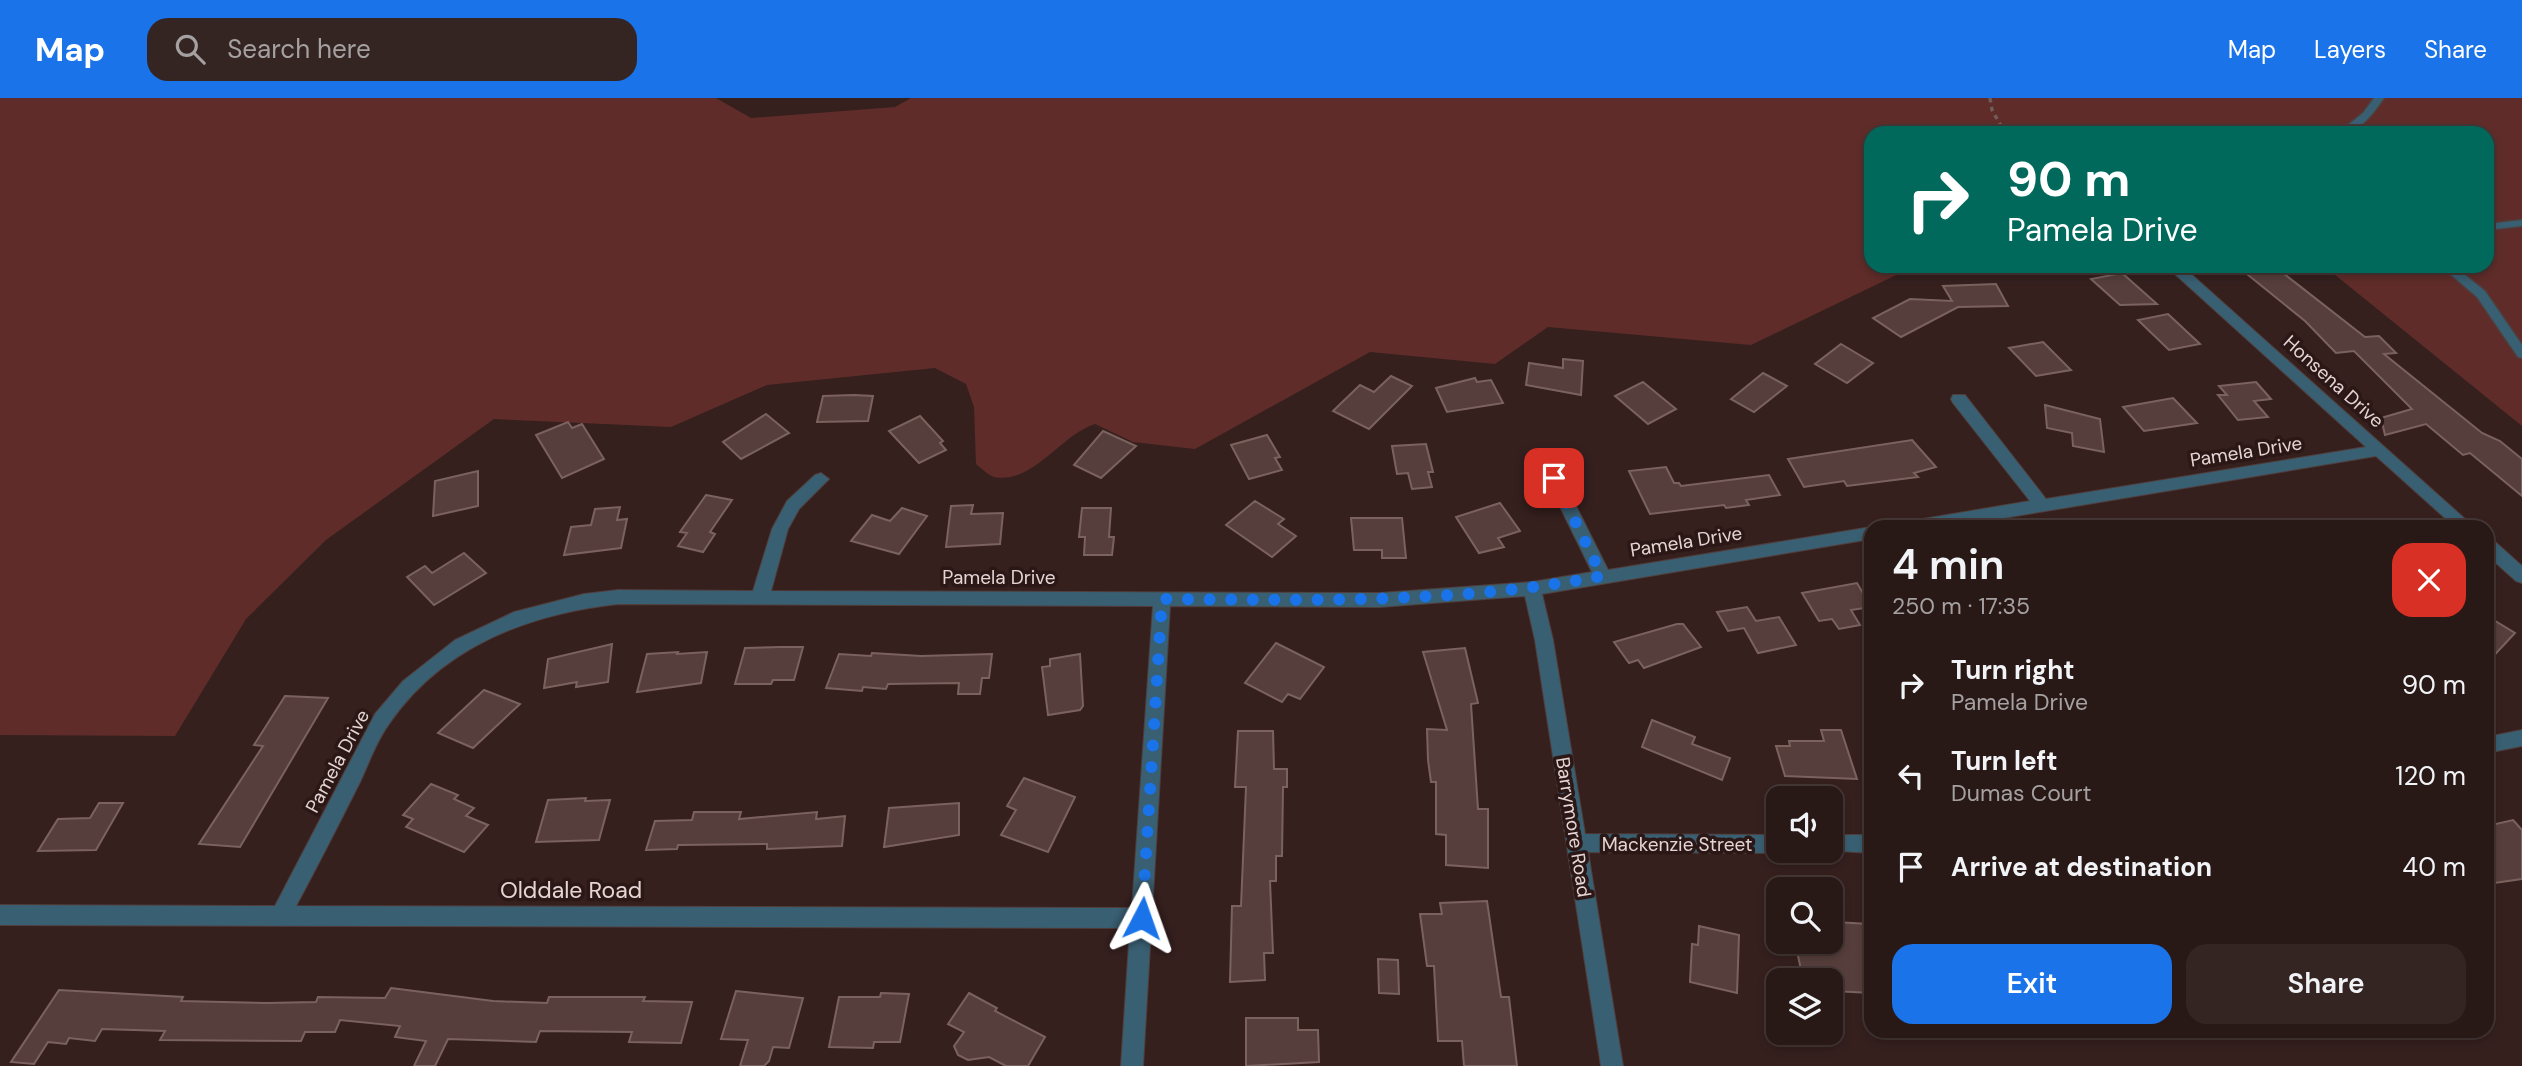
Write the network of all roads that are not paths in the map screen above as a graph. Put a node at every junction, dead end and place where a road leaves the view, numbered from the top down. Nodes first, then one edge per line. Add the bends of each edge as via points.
1 (2379, 98) edge
2 (2352, 126) edge
3 (2522, 223) edge
4 (2494, 226) edge
5 (2181, 273) edge
6 (2456, 273) edge
7 (2522, 354) edge
8 (1959, 399) dead end
9 (2380, 450) junction
10 (1545, 460) dead end
11 (821, 479) dead end
12 (2042, 505) junction
13 (1953, 520) edge
14 (2458, 520) edge
15 (1864, 534) edge
16 (2494, 551) edge
17 (1602, 576) junction
18 (2522, 576) edge
19 (1532, 589) junction
20 (760, 597) junction
21 (1162, 599) junction
22 (2522, 738) edge
23 (2494, 744) edge
24 (1577, 844) junction
25 (1766, 844) edge
26 (1843, 844) edge
27 (1864, 844) edge
28 (0, 915) edge
29 (281, 915) junction
30 (1142, 918) junction
31 (1132, 1066) edge
32 (1612, 1066) edge

1 - 2 lane
3 - 4 lane
5 - 9 street, Honsena Drive
6 - 7 lane via 2481,294
8 - 12 street
9 - 12 street, Pamela Drive
9 - 14 street, Honsena Drive
10 - 17 street
11 - 20 street via 793,505 780,528
12 - 13 street, Pamela Drive
15 - 17 street, Pamela Drive
16 - 18 street
17 - 19 street, Pamela Drive
19 - 21 street, Pamela Drive via 1380,600
19 - 24 street, Barrymore Road
20 - 21 street, Pamela Drive
20 - 29 street, Pamela Drive via 578,600 532,611 459,645 413,681 384,714
21 - 30 street
22 - 23 street
24 - 25 street, Mackenzie Street
24 - 32 street, Barrymore Road
26 - 27 street
28 - 29 street, Olddale Road
29 - 30 street, Olddale Road
30 - 31 street

